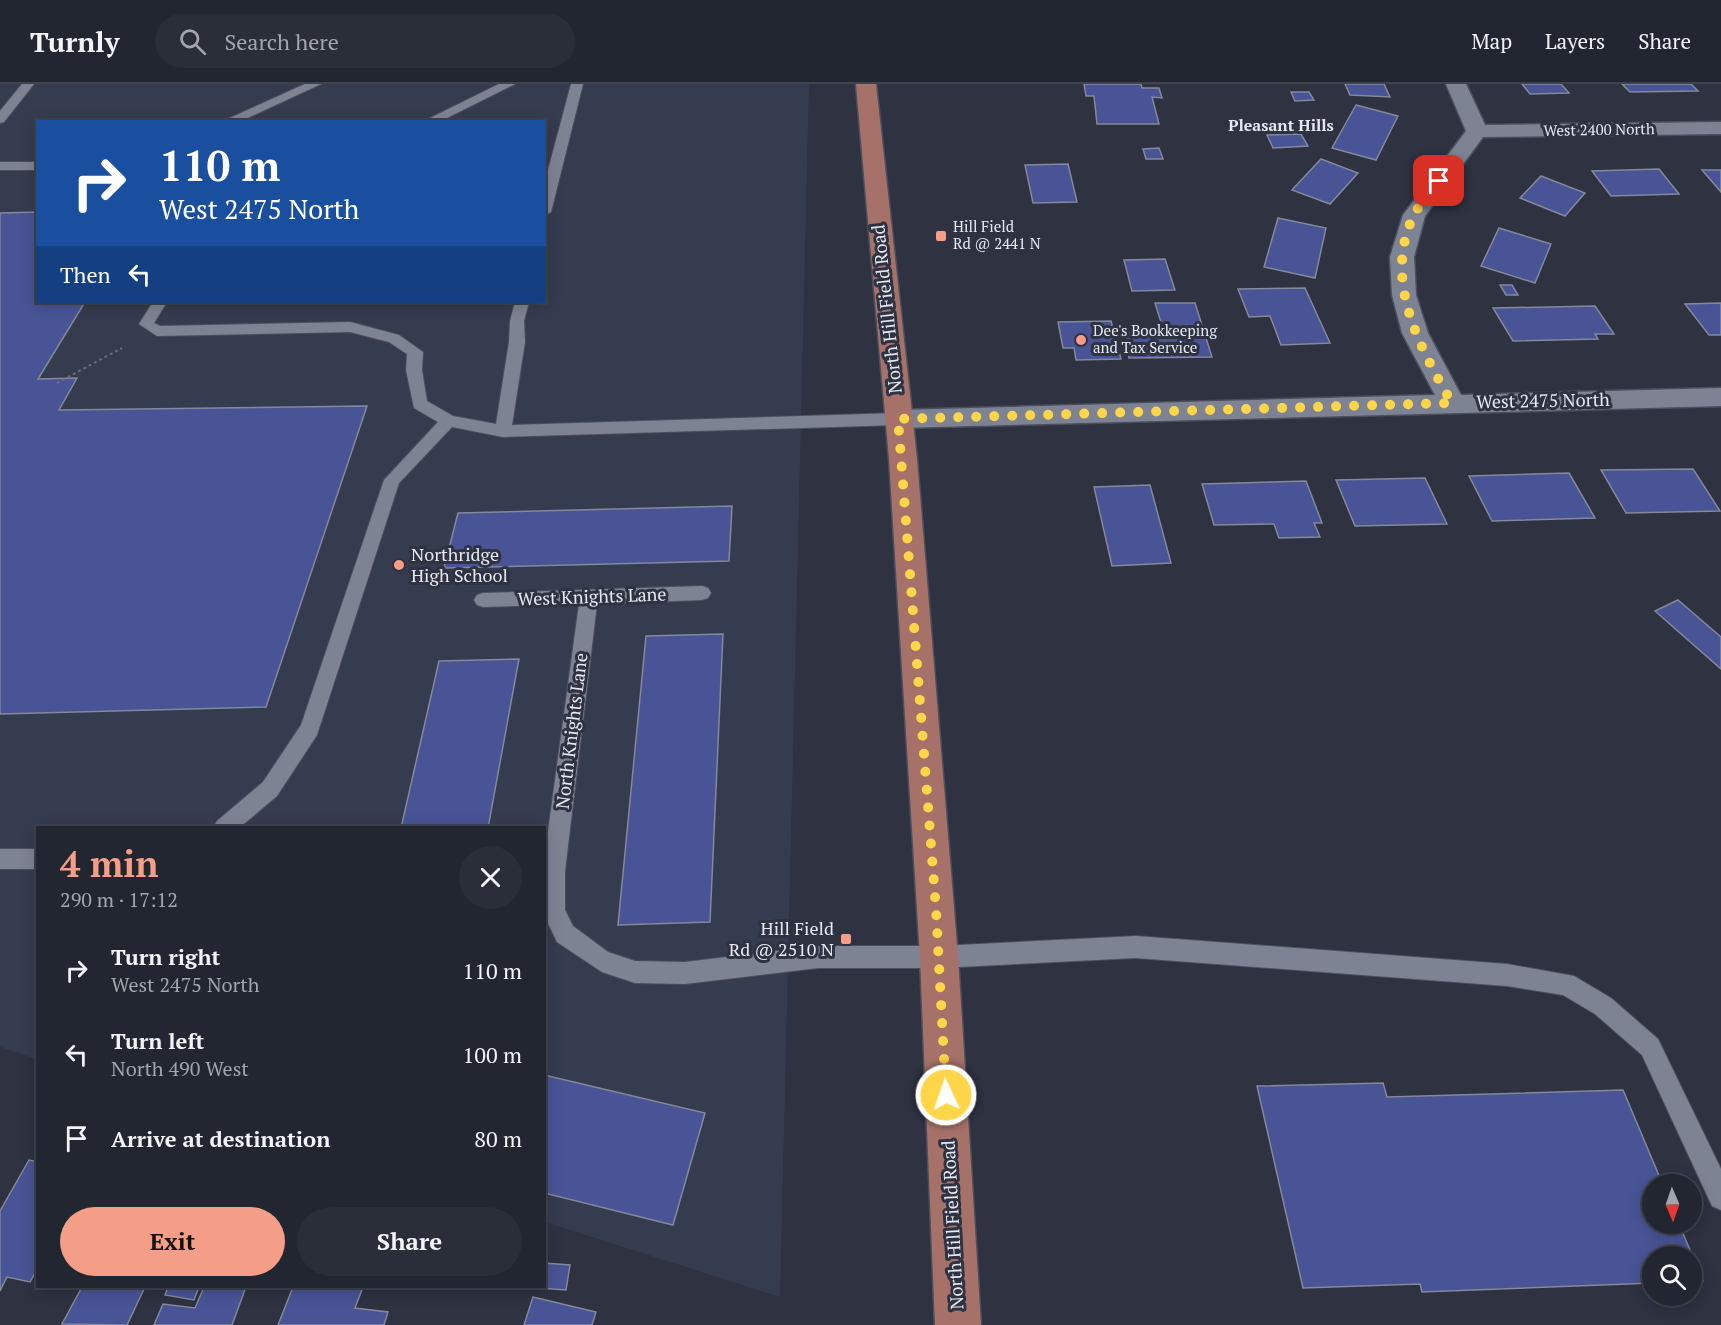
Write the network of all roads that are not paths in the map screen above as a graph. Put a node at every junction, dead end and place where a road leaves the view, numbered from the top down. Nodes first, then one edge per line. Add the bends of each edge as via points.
1 (28, 84) edge
2 (315, 84) edge
3 (509, 84) edge
4 (577, 84) edge
5 (866, 84) edge
6 (1456, 84) edge
7 (0, 119) edge
8 (232, 120) edge
9 (432, 120) edge
10 (1721, 128) edge
11 (1477, 131) junction
12 (0, 166) edge
13 (36, 166) edge
14 (546, 204) edge
15 (159, 303) edge
16 (522, 303) edge
17 (1721, 397) edge
18 (1452, 403) junction
19 (898, 419) junction
20 (449, 422) junction
21 (503, 430) junction
22 (702, 593) dead end
23 (589, 597) junction
24 (483, 600) dead end
25 (226, 826) edge
26 (36, 859) edge
27 (0, 860) edge
28 (939, 957) junction
29 (1721, 1197) edge
30 (958, 1325) edge

1 - 7 lane
2 - 8 lane
3 - 9 lane
4 - 14 lane
5 - 19 main road, North Hill Field Road
6 - 11 street
10 - 11 street, West 2400 North
11 - 18 street via 1414,215 1402,257 1404,295 1415,333
12 - 13 lane
15 - 20 lane via 146,324 158,331 350,327 394,338 415,352 420,404
16 - 21 lane
17 - 18 street, West 2475 North
18 - 19 street, West 2475 North
19 - 21 lane
19 - 28 main road, North Hill Field Road
20 - 21 lane
20 - 25 lane via 392,480 310,729 270,789
22 - 23 lane, West Knights Lane
23 - 24 lane, West Knights Lane
23 - 28 lane, North Knights Lane via 554,871 554,911 565,934 602,961 635,972 685,972 818,957
26 - 27 lane
28 - 29 lane via 1136,947 1507,975 1566,984 1603,1006 1650,1047
28 - 30 main road, North Hill Field Road

